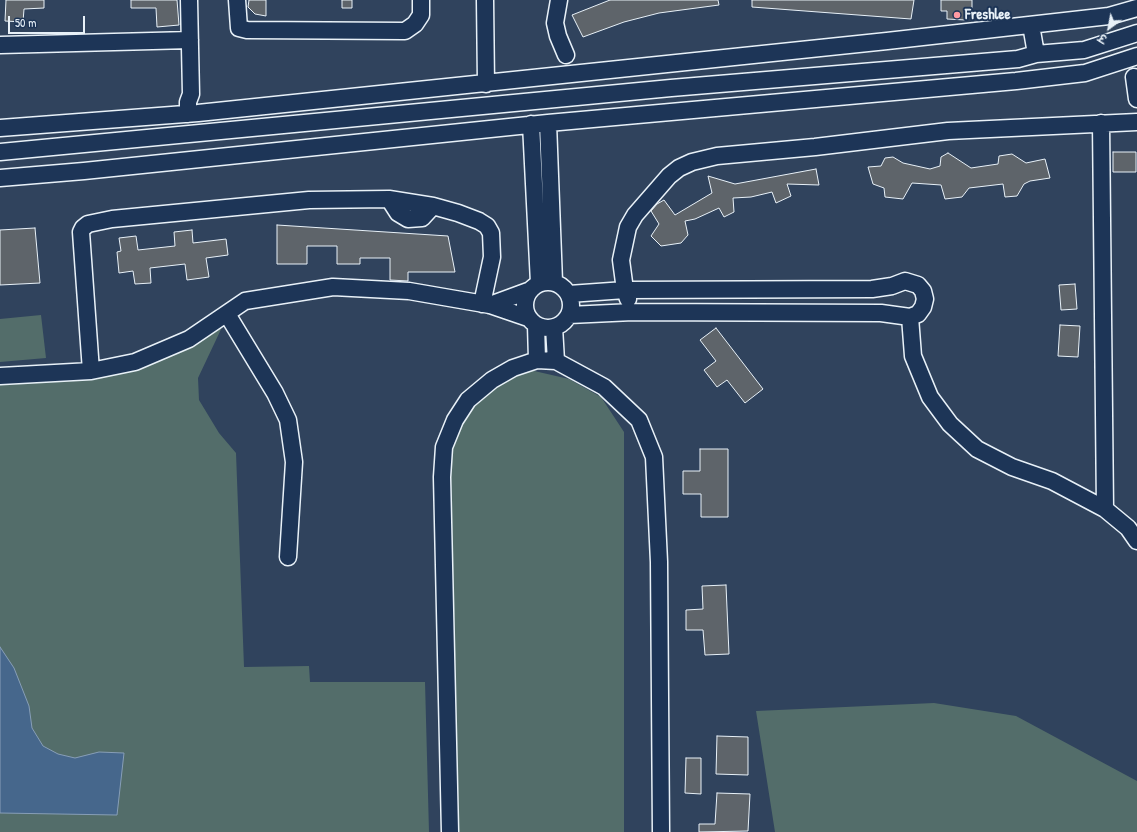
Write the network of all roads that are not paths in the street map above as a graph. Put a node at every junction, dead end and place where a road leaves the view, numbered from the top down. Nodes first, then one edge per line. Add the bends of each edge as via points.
1 (189, 0) edge
2 (237, 0) edge
3 (421, 0) edge
4 (485, 0) edge
5 (560, 1) edge
6 (1137, 8) edge
7 (1032, 25) junction
8 (1137, 33) edge
9 (190, 40) junction
10 (0, 45) edge
11 (1036, 54) junction
12 (1137, 56) edge
13 (570, 75) junction
14 (1134, 77) dead end
15 (486, 84) junction
16 (1137, 99) edge
17 (193, 113) junction
18 (1137, 122) edge
19 (548, 123) junction
20 (530, 124) junction
21 (1101, 124) junction
22 (0, 128) edge
23 (0, 152) edge
24 (0, 178) edge
25 (534, 196) junction
26 (551, 196) junction
27 (540, 285) junction
28 (625, 290) junction
29 (569, 294) junction
30 (486, 304) junction
31 (633, 312) junction
32 (227, 314) junction
33 (569, 315) junction
34 (910, 317) junction
35 (532, 321) junction
36 (554, 327) junction
37 (538, 360) junction
38 (556, 361) junction
39 (91, 371) junction
40 (0, 376) edge
41 (1106, 509) junction
42 (1137, 541) edge
43 (288, 557) dead end
44 (450, 832) edge
45 (661, 832) edge

1 - 9 street
2 - 3 street via 239,28 247,30 405,31 415,24 421,14
4 - 15 street
5 - 13 street via 555,23 566,55 575,60
6 - 7 street via 1109,16
7 - 11 street
7 - 13 street
8 - 11 street via 1084,50
9 - 10 street
9 - 17 street via 191,94 197,102
11 - 23 street via 1018,59 671,88
12 - 19 street via 1084,73 1016,81
13 - 15 street
14 - 16 street
15 - 17 street
17 - 22 street
18 - 21 street
19 - 20 street
19 - 26 street
20 - 24 street
20 - 25 street
21 - 28 street via 948,132 815,148 717,156 692,162 669,176 635,215 628,227 621,260
21 - 41 street
25 - 26 street
25 - 27 street
26 - 27 street
27 - 29 street via 565,289
27 - 30 street
27 - 35 street via 524,304
28 - 29 street
28 - 31 street
28 - 34 street via 872,289 905,281 918,284 925,299 918,314
29 - 33 street
30 - 32 street via 409,291 333,287 245,301
30 - 35 street
30 - 39 street via 492,257 491,233 487,226 479,221 433,206 422,218 408,220 398,213 389,199 365,198 358,209 320,211 309,200 199,211 192,222 153,225 139,216 100,221 88,224 81,232
31 - 33 street
31 - 34 street via 881,313
32 - 39 street via 189,339 155,355
32 - 43 street via 275,393 288,420 294,462
33 - 36 street
34 - 41 street via 913,356 930,397 950,424 977,449 1012,467 1052,481
35 - 36 street via 548,328
35 - 37 street
36 - 38 street
37 - 38 street
37 - 44 street via 513,368 492,380 468,400 455,420 444,447 442,477
38 - 45 street via 604,387 639,420 654,457 659,562
39 - 40 street
41 - 42 street via 1128,528

